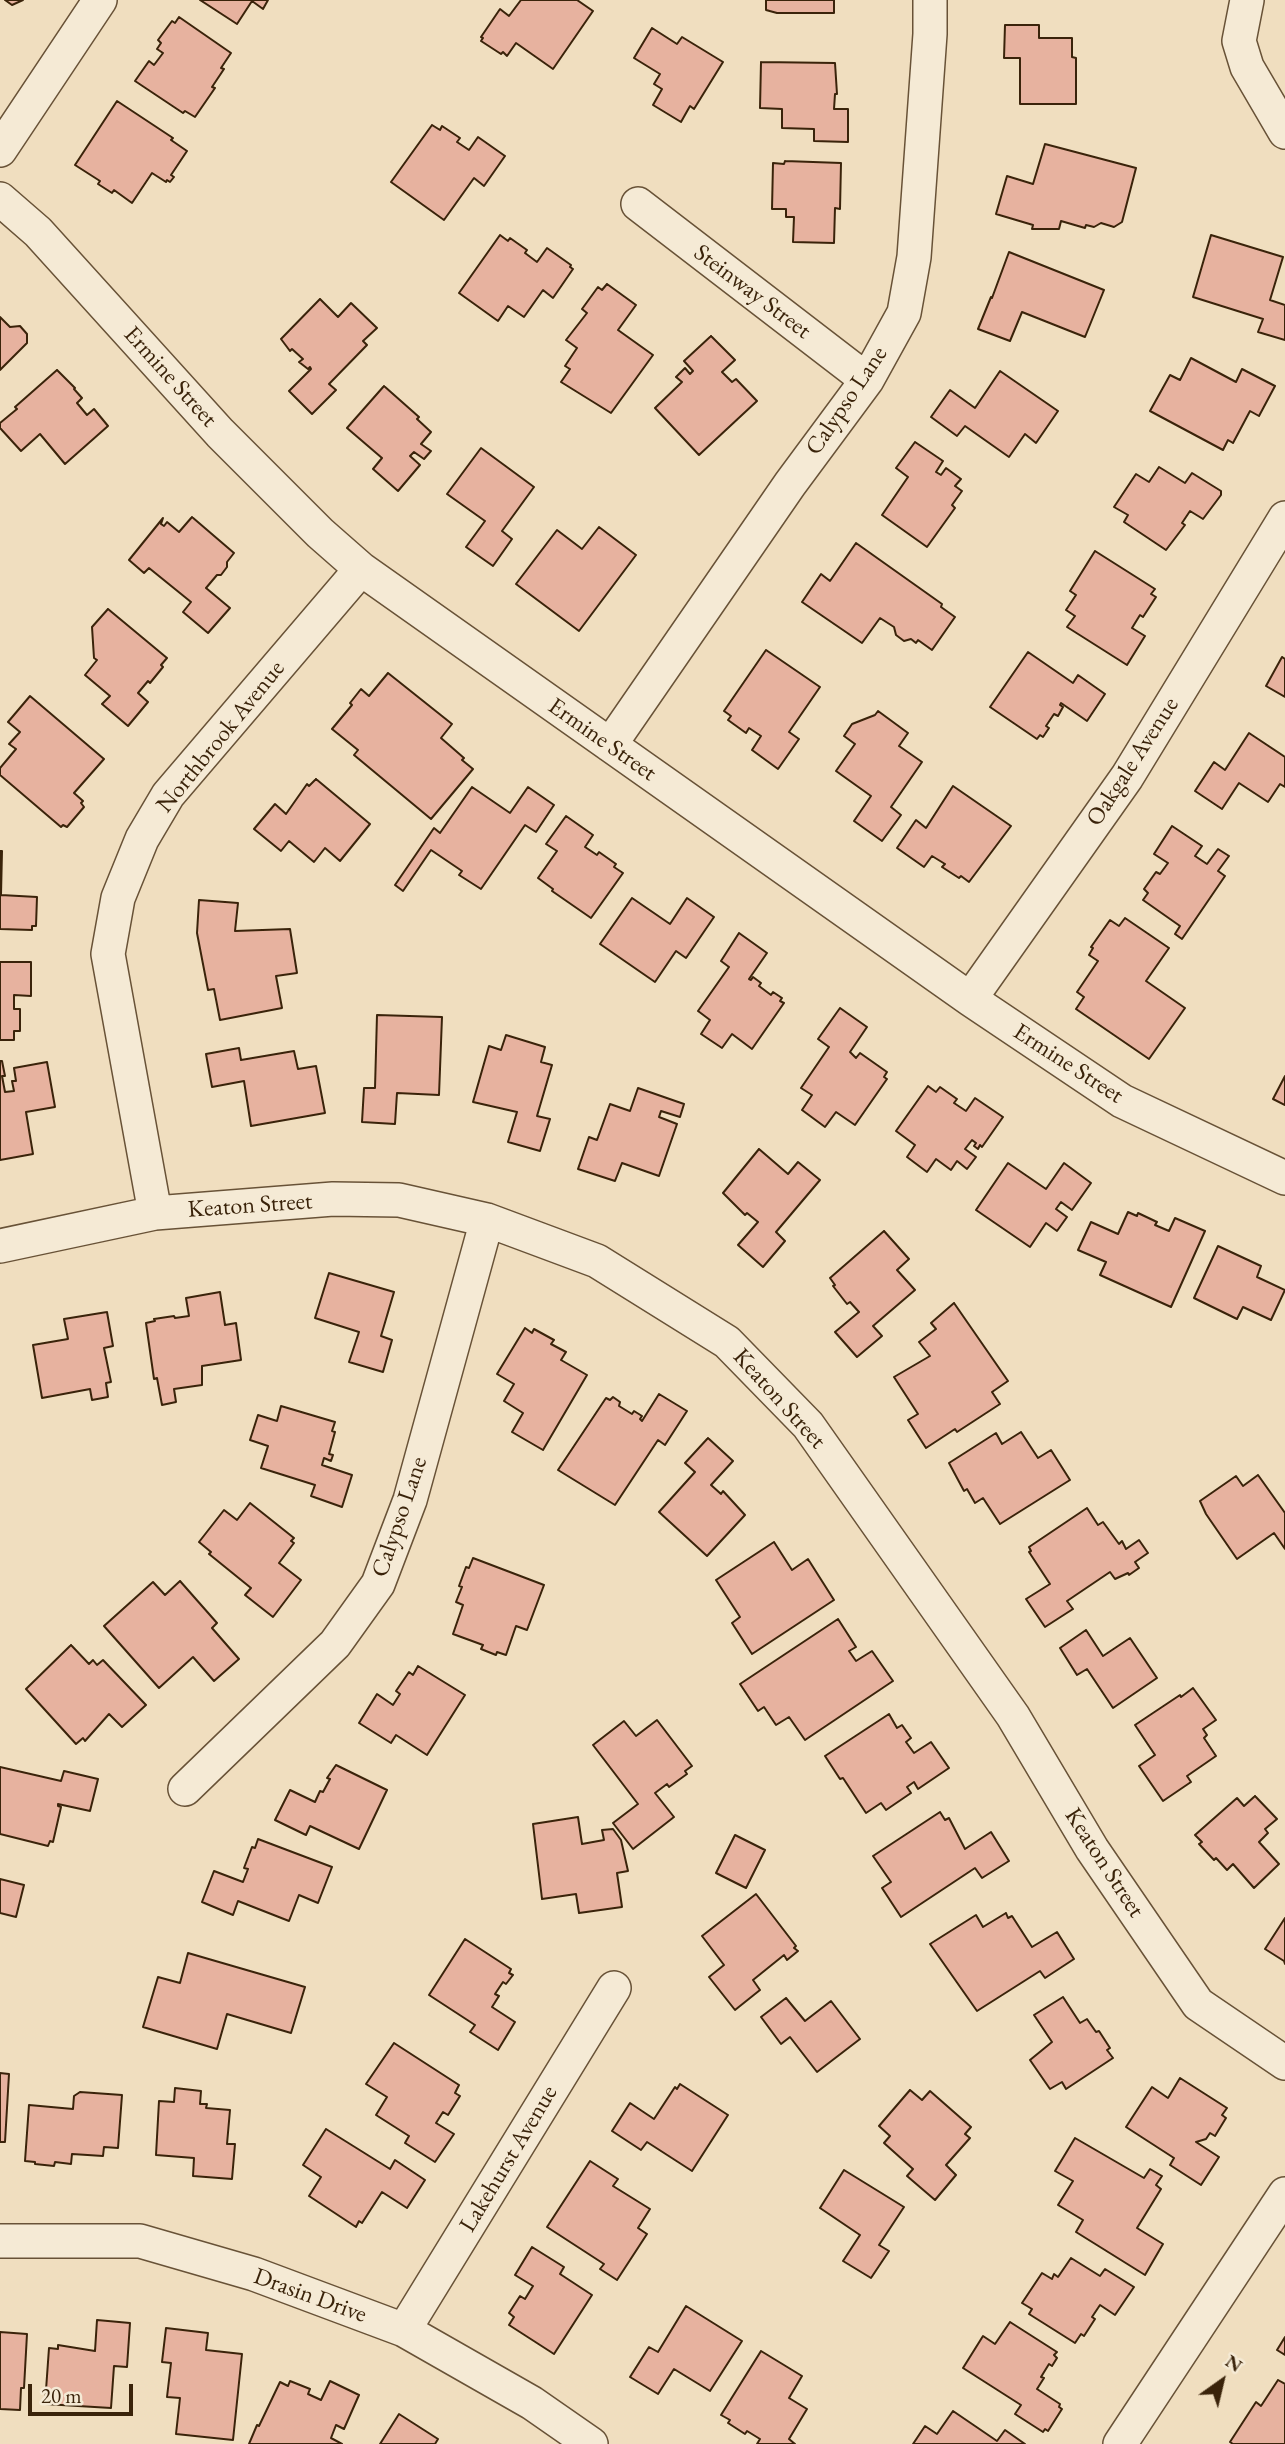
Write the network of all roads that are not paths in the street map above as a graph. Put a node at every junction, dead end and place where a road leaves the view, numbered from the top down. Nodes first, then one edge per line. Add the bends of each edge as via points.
1 (100, 0) edge
2 (930, 0) edge
3 (1247, 0) edge
4 (1285, 132) edge
5 (0, 150) edge
6 (0, 200) edge
7 (638, 204) dead end
8 (867, 380) junction
9 (1285, 518) edge
10 (361, 569) junction
11 (610, 745) junction
12 (970, 999) junction
13 (1285, 1178) edge
14 (155, 1213) junction
15 (487, 1220) junction
16 (0, 1246) edge
17 (185, 1789) dead end
18 (614, 1988) dead end
19 (1285, 2063) edge
20 (1285, 2194) edge
21 (0, 2241) edge
22 (404, 2330) junction
23 (591, 2444) edge
24 (1120, 2444) edge

1 - 5 street
2 - 8 street, Calypso Lane via 914,257 904,313
3 - 4 street via 1239,41 1247,67
6 - 10 street, Ermine Street via 38,232 220,433
7 - 8 street, Steinway Street
8 - 11 street, Calypso Lane
9 - 12 street, Oakgale Avenue via 1127,778
10 - 11 street, Ermine Street
10 - 14 street, Northbrook Avenue via 168,795 142,839 118,898 108,954
11 - 12 street, Ermine Street
12 - 13 street, Ermine Street via 1122,1101
14 - 15 street, Keaton Street via 360,1199 399,1200
14 - 16 street, Keaton Street
15 - 17 street, Calypso Lane via 411,1500 378,1584 335,1644
15 - 19 street, Keaton Street via 597,1261 727,1342 808,1425 1013,1716 1092,1849 1198,2004
18 - 22 street, Lakehurst Avenue
20 - 24 street
21 - 22 street, Drasin Drive via 140,2241 254,2274
22 - 23 street, Drasin Drive via 532,2403

